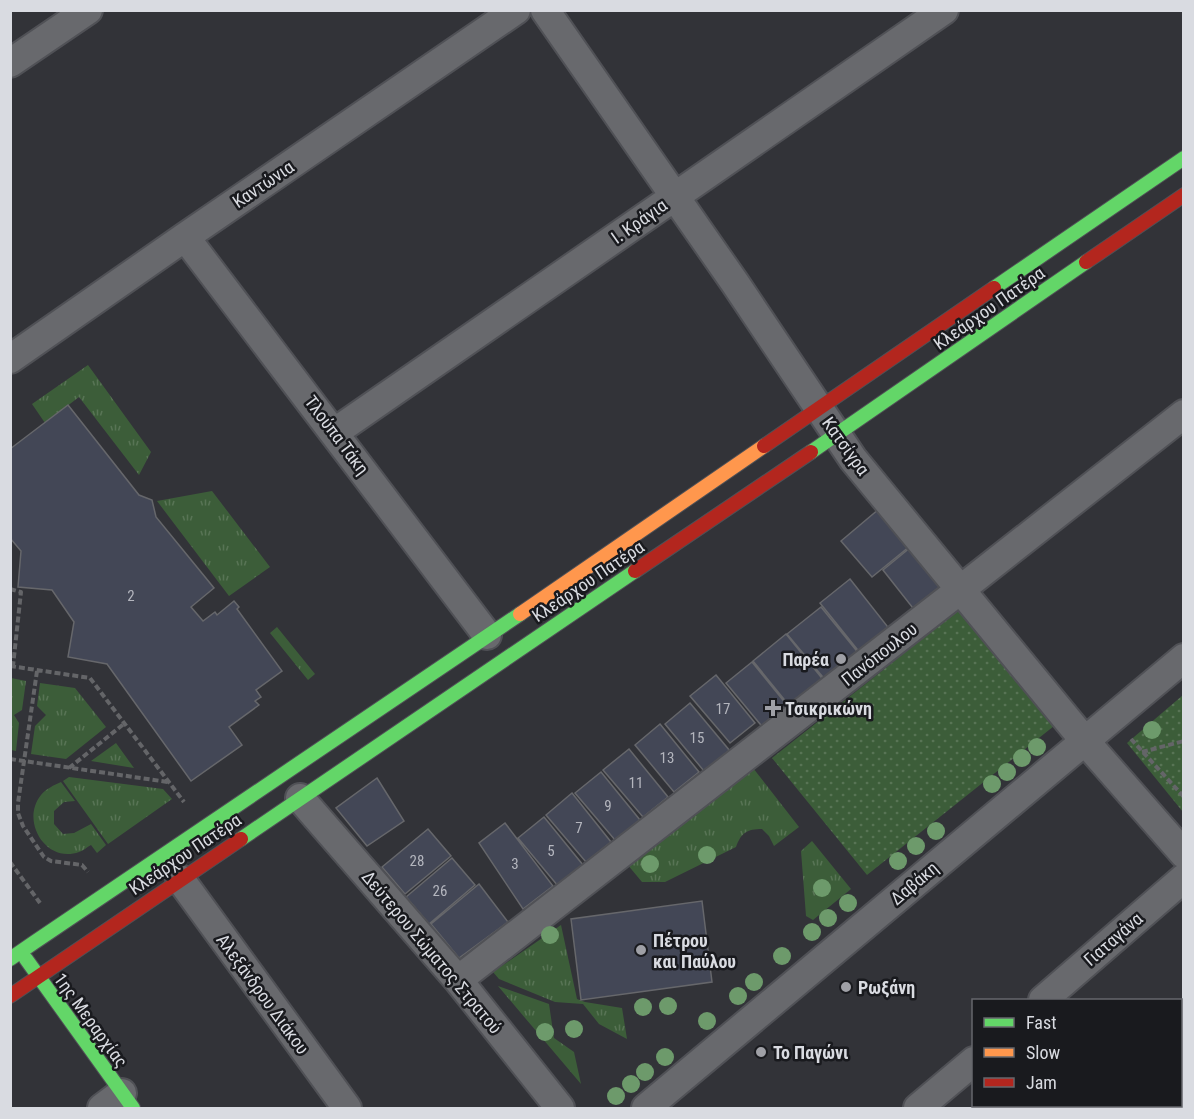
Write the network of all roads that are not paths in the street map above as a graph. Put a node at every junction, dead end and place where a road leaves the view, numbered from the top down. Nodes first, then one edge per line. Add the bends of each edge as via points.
1 (88, 10) edge
2 (516, 10) edge
3 (544, 10) edge
4 (944, 10) edge
5 (10, 63) edge
6 (1184, 158) edge
7 (1184, 195) edge
8 (674, 197) junction
9 (185, 237) junction
10 (10, 359) edge
11 (818, 408) junction
12 (1184, 414) edge
13 (335, 432) junction
14 (836, 435) junction
15 (960, 590) junction
16 (487, 635) junction
17 (1184, 658) edge
18 (1084, 740) junction
19 (300, 798) junction
20 (1184, 854) edge
21 (1184, 878) edge
22 (180, 879) junction
23 (10, 938) edge
24 (16, 955) edge
25 (38, 977) junction
26 (458, 980) junction
27 (10, 996) edge
28 (1044, 999) edge
29 (972, 1063) edge
30 (119, 1103) edge
31 (347, 1108) edge
32 (560, 1108) edge
33 (646, 1108) edge
34 (918, 1108) edge

1 - 5 street
2 - 9 street, Καντώνια
3 - 8 street, Κατσίγρα
4 - 8 street, Ι. Κράγια
6 - 11 street, Κλεάρχου Πατέρα
7 - 14 street, Κλεάρχου Πατέρα
8 - 11 street, Κατσίγρα
8 - 13 street, Ι. Κράγια
9 - 10 street, Καντώνια
9 - 13 street, Τλούπα Τάκη
11 - 14 street, Κατσίγρα
11 - 16 street, Κλεάρχου Πατέρα
12 - 15 street, Πανόπουλου
13 - 16 street, Τλούπα Τάκη
14 - 15 street, Κατσίγρα
14 - 19 street, Κλεάρχου Πατέρα
15 - 18 street, Κατσίγρα
15 - 26 street, Πανόπουλου
16 - 24 street, Κλεάρχου Πατέρα
17 - 18 street, Δαβάκη
18 - 20 street, Κατσίγρα
18 - 33 street, Δαβάκη
19 - 22 street, Κλεάρχου Πατέρα
19 - 26 street, Δεύτερου Σώματος Στρατού
21 - 28 street, Γιαταγάνα
22 - 25 street, Κλεάρχου Πατέρα
22 - 31 street, Αλεξάνδρου Διάκου
23 - 24 street, 1ης Μεραρχίας
24 - 25 street, 1ης Μεραρχίας
25 - 27 street, Κλεάρχου Πατέρα
25 - 30 street, 1ης Μεραρχίας
26 - 32 street, Δεύτερου Σώματος Στρατού
29 - 34 street

